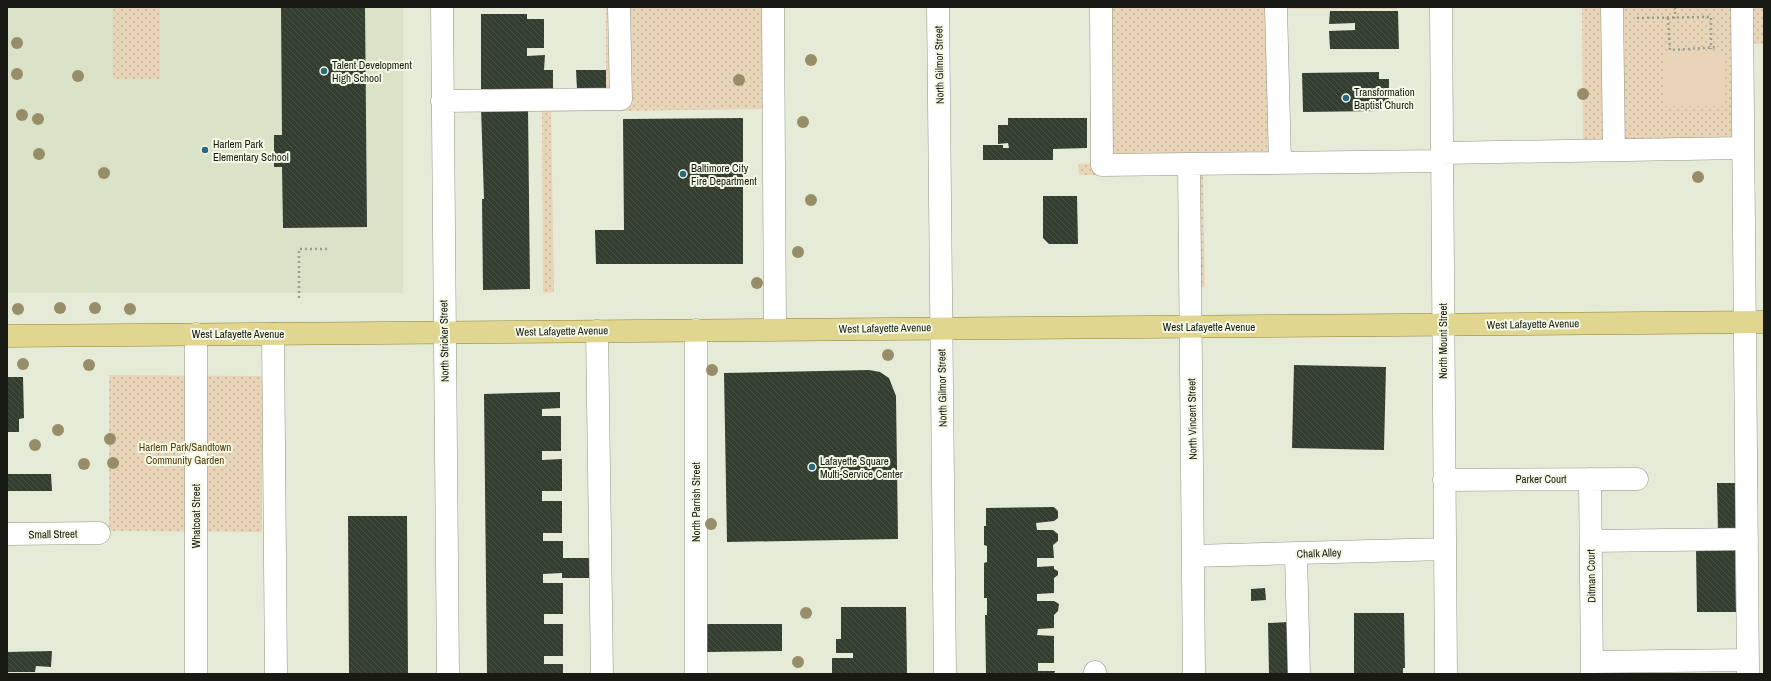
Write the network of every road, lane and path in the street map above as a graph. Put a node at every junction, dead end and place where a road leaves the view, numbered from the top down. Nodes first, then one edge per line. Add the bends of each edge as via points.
1 (442, 7) edge
2 (619, 7) edge
3 (773, 7) edge
4 (938, 7) edge
5 (1101, 7) edge
6 (1276, 7) edge
7 (1441, 7) edge
8 (1675, 7) edge
9 (1742, 7) edge
10 (1612, 12) edge
11 (1668, 18) junction
12 (1675, 18) junction
13 (442, 101) junction
14 (1743, 148) junction
15 (1614, 150) junction
16 (1442, 157) junction
17 (1280, 163) junction
18 (1189, 164) junction
19 (327, 249) dead end
20 (299, 298) dead end
21 (1754, 322) edge
22 (1443, 324) junction
23 (941, 327) junction
24 (1191, 327) junction
25 (775, 329) junction
26 (696, 330) junction
27 (597, 331) junction
28 (444, 332) junction
29 (196, 334) junction
30 (273, 334) junction
31 (7, 336) edge
32 (1590, 479) junction
33 (1638, 479) dead end
34 (1444, 480) junction
35 (100, 533) dead end
36 (7, 534) edge
37 (1746, 539) junction
38 (1591, 541) junction
39 (1445, 549) junction
40 (1296, 554) junction
41 (1193, 556) junction
42 (1748, 667) edge
43 (1592, 668) edge
44 (196, 674) edge
45 (276, 674) edge
46 (448, 674) edge
47 (602, 674) edge
48 (696, 674) edge
49 (945, 674) edge
50 (1194, 674) edge
51 (1299, 674) edge
52 (1446, 674) edge

1 - 13 street, North Stricker Street
2 - 13 street via 621,99
3 - 25 street
4 - 23 street, North Gilmor Street
5 - 18 street via 1102,165
6 - 17 street
7 - 16 street, North Mount Street
8 - 12 path
9 - 14 street
10 - 11 path
10 - 15 street
11 - 12 path
11 - 12 path via 1670,50 1711,49 1711,17
13 - 28 street, North Stricker Street
14 - 15 street
14 - 21 street
15 - 16 street
16 - 17 street
16 - 22 street, North Mount Street
17 - 18 street
18 - 24 street, North Vincent Street
19 - 20 path via 299,249
21 - 22 main road, West Lafayette Avenue
21 - 37 street
22 - 24 main road, West Lafayette Avenue
22 - 34 street, North Mount Street
23 - 24 main road, West Lafayette Avenue
23 - 25 main road, West Lafayette Avenue
23 - 49 street, North Gilmor Street
24 - 41 street, North Vincent Street
25 - 26 main road, West Lafayette Avenue
26 - 27 main road, West Lafayette Avenue
26 - 48 street, North Parrish Street
27 - 28 main road, West Lafayette Avenue
27 - 47 street
28 - 30 main road, West Lafayette Avenue
28 - 46 street, North Stricker Street
29 - 30 main road, West Lafayette Avenue
29 - 31 main road, West Lafayette Avenue
29 - 44 street, Whatcoat Street
30 - 45 street
32 - 33 street, Parker Court
32 - 34 street, Parker Court
32 - 38 street, Ditman Court
34 - 39 street, North Mount Street
35 - 36 street, Small Street
37 - 38 street
37 - 42 street
38 - 43 street, Ditman Court
39 - 40 street, Chalk Alley
39 - 52 street, North Mount Street
40 - 41 street, Chalk Alley
40 - 51 street
41 - 50 street, North Vincent Street
42 - 43 street

